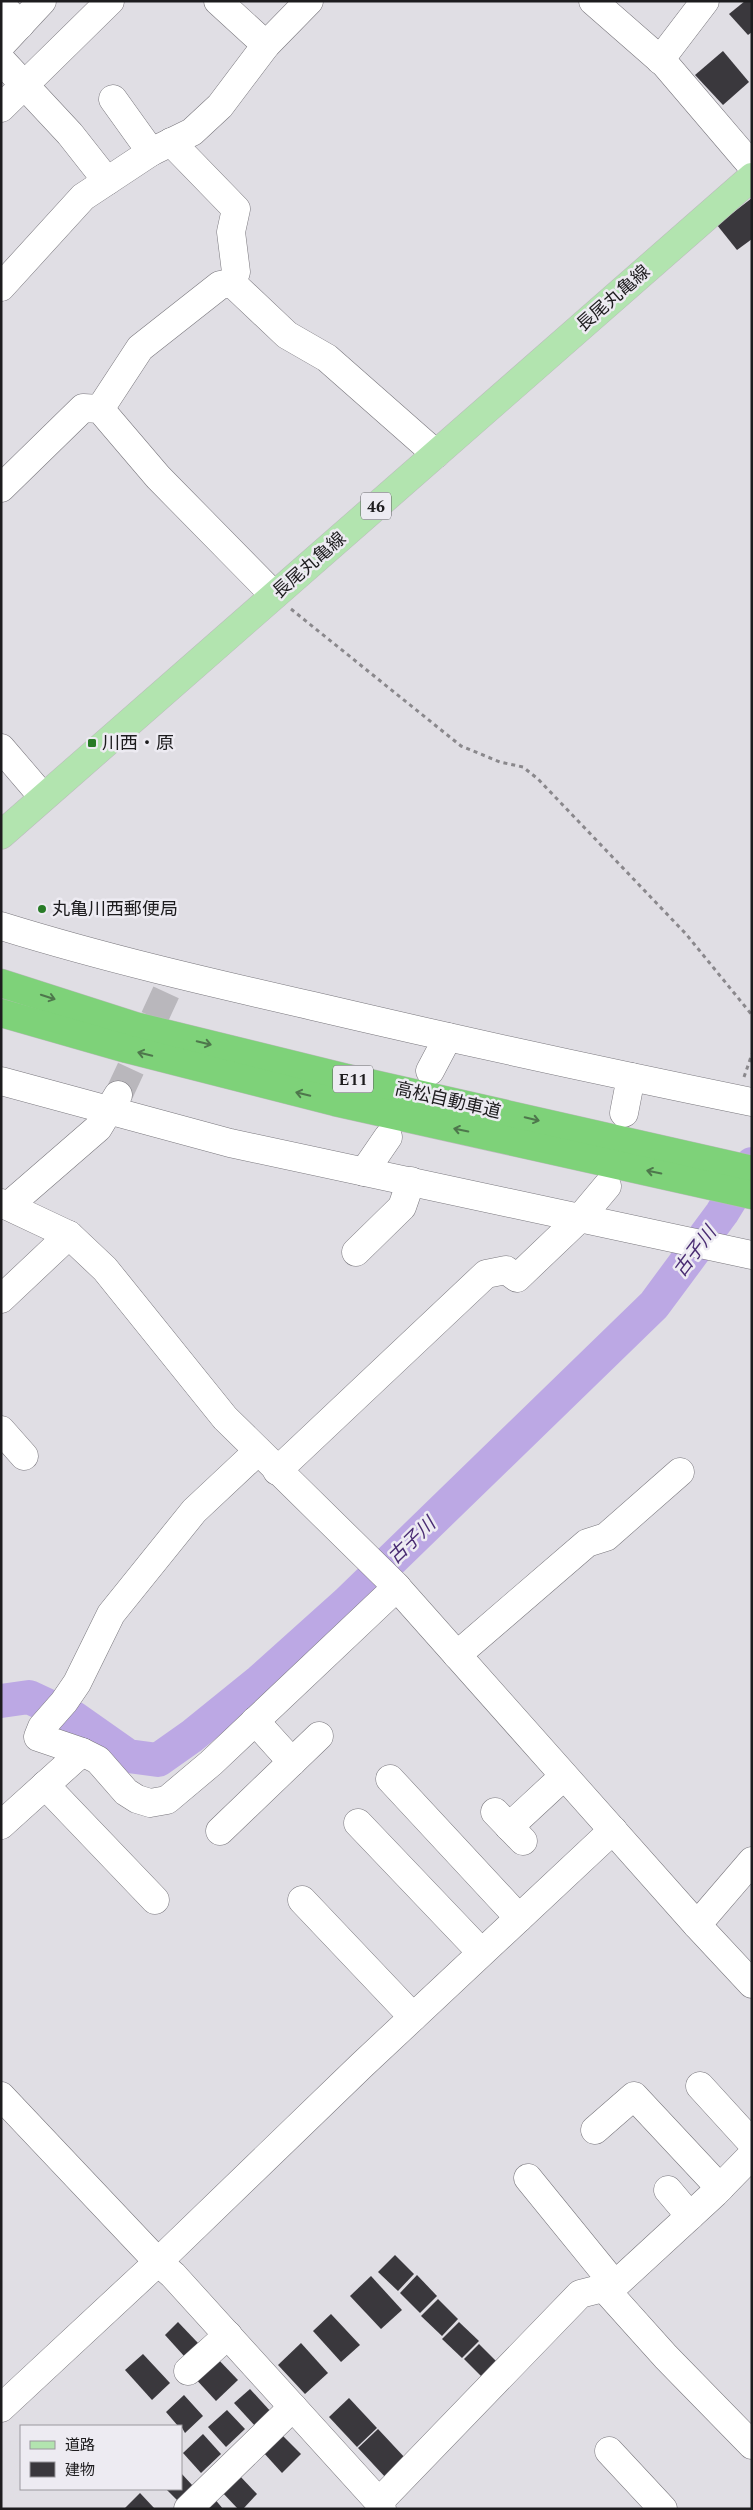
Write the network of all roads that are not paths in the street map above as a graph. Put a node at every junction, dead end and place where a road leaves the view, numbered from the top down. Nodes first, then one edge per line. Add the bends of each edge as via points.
1 (42, 1) edge
2 (110, 1) edge
3 (309, 1) edge
4 (594, 1) edge
5 (705, 1) edge
6 (228, 4) edge
7 (1, 5) edge
8 (20, 25) junction
9 (1, 45) edge
10 (266, 45) junction
11 (1, 60) edge
12 (660, 60) junction
13 (24, 85) junction
14 (113, 99) dead end
15 (1, 108) edge
16 (161, 147) junction
17 (752, 166) edge
18 (752, 177) edge
19 (107, 181) junction
20 (232, 282) junction
21 (1, 287) edge
22 (100, 409) junction
23 (436, 454) junction
24 (1, 488) edge
25 (274, 596) junction
26 (1, 748) edge
27 (44, 798) junction
28 (1, 835) edge
29 (1, 926) edge
30 (1, 983) edge
31 (1, 1013) edge
32 (448, 1037) junction
33 (430, 1071) dead end
34 (631, 1077) junction
35 (1, 1081) edge
36 (114, 1102) junction
37 (752, 1102) edge
38 (624, 1113) dead end
39 (388, 1137) dead end
40 (752, 1170) edge
41 (705, 1171) junction
42 (364, 1172) junction
43 (411, 1181) junction
44 (607, 1186) dead end
45 (752, 1195) edge
46 (4, 1205) edge
47 (580, 1217) junction
48 (69, 1235) junction
49 (356, 1252) dead end
50 (752, 1255) edge
51 (1, 1299) edge
52 (258, 1451) junction
53 (277, 1470) junction
54 (680, 1472) dead end
55 (396, 1586) junction
56 (457, 1655) junction
57 (255, 1721) junction
58 (320, 1736) dead end
59 (82, 1752) junction
60 (292, 1762) junction
61 (564, 1776) junction
62 (390, 1779) dead end
63 (45, 1785) junction
64 (358, 1823) dead end
65 (1, 1825) edge
66 (509, 1827) dead end
67 (613, 1830) junction
68 (220, 1831) dead end
69 (752, 1860) edge
70 (155, 1900) dead end
71 (302, 1900) dead end
72 (518, 1918) junction
73 (697, 1925) junction
74 (481, 1952) junction
75 (752, 1984) edge
76 (413, 2017) junction
77 (700, 2086) dead end
78 (1, 2096) edge
79 (595, 2130) dead end
80 (752, 2143) edge
81 (752, 2155) edge
82 (528, 2178) dead end
83 (720, 2188) junction
84 (668, 2190) dead end
85 (690, 2216) junction
86 (158, 2262) junction
87 (610, 2286) junction
88 (228, 2335) junction
89 (188, 2371) dead end
90 (293, 2407) junction
91 (1, 2408) edge
92 (752, 2445) edge
93 (609, 2450) dead end
94 (381, 2505) edge
95 (188, 2509) edge
96 (663, 2509) edge

1 - 8 street
2 - 13 street
3 - 10 street
4 - 12 street
5 - 12 street
6 - 10 street
7 - 8 street
8 - 9 street
10 - 16 street via 220,106 192,132
11 - 13 street
12 - 17 street
13 - 15 street
13 - 19 street via 70,134
14 - 16 street
16 - 19 street
16 - 20 street via 236,209 231,232 236,272
18 - 23 main road, 長尾丸亀線 / 46
19 - 21 street via 83,197
20 - 22 street via 220,285 140,348
20 - 23 street via 287,335 327,358
22 - 24 street via 83,408
22 - 25 street via 158,476
23 - 25 main road, 長尾丸亀線 / 46
25 - 27 main road, 長尾丸亀線 / 46
26 - 27 street
27 - 28 main road, 長尾丸亀線 / 46
29 - 32 street via 171,978
30 -> 41 highway, 高松自動車道 / E11 via 144,1028
41 -> 31 highway, 高松自動車道 / E11 via 335,1102
32 - 33 street
32 - 34 street
34 - 37 street
34 - 38 street
35 - 36 street
36 - 42 street via 230,1143
36 - 46 street via 98,1128
39 - 42 street
40 - 41 highway, 高松自動車道 / E11
41 - 45 highway, 高松自動車道 / E11
42 - 43 street
43 - 47 street
43 - 49 street via 402,1207
44 - 47 street
46 - 48 street
47 - 50 street
47 - 53 street via 517,1278 506,1270 486,1274
48 - 51 street
48 - 52 street via 105,1269 225,1418
52 - 53 street
52 - 59 street via 194,1510 111,1614 77,1683 42,1727 38,1737
53 - 55 street
54 - 56 street via 606,1537 587,1542
55 - 56 street
55 - 57 street
56 - 61 street
57 - 59 street via 167,1800 150,1803 137,1799 126,1792 98,1760
57 - 60 street
58 - 60 street
59 - 63 street
60 - 68 street
61 - 66 street
61 - 67 street
62 - 72 street
63 - 65 street
63 - 70 street
64 - 74 street
67 - 72 street
67 - 73 street
69 - 73 street
71 - 76 street
72 - 74 street
73 - 75 street
74 - 76 street
76 - 86 street
77 - 80 street
78 - 86 street
79 - 83 street via 634,2096
81 - 83 street
82 - 87 street
83 - 85 street
84 - 85 street
85 - 87 street
86 - 88 street
86 - 91 street
87 - 92 street via 666,2357
87 - 94 street via 580,2294
88 - 89 street
88 - 90 street
90 - 94 street
90 - 95 street
93 - 96 street

